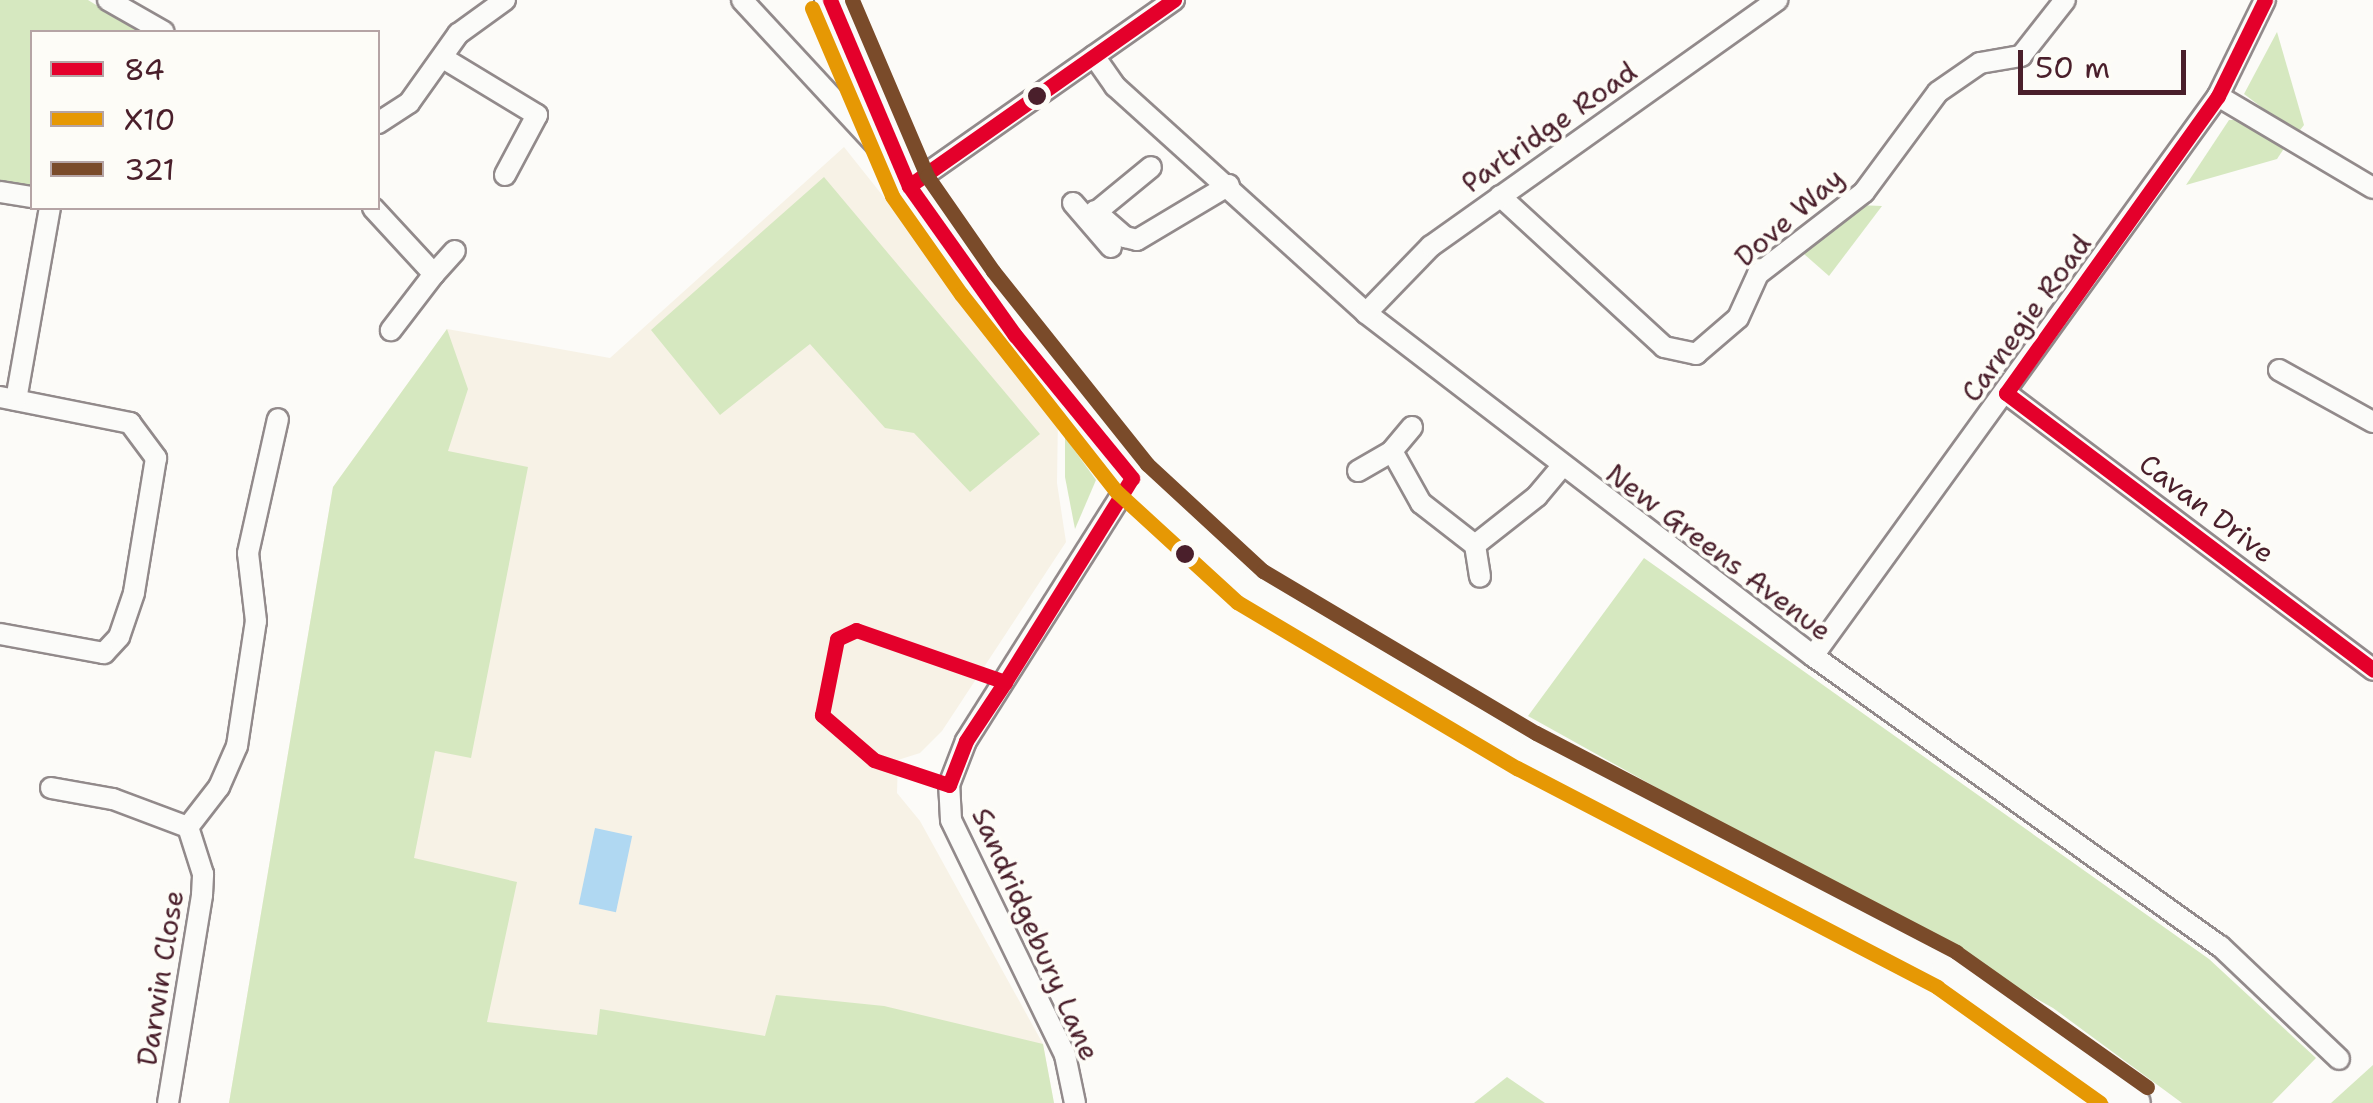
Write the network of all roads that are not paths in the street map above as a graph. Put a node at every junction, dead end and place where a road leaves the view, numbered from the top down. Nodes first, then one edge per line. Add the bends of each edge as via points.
1 (108, 0) edge
2 (506, 0) edge
3 (742, 0) edge
4 (830, 0) edge
5 (1174, 0) edge
6 (1777, 0) edge
7 (2065, 0) edge
8 (2265, 0) edge
9 (160, 30) edge
10 (1094, 56) junction
11 (443, 58) junction
12 (2218, 96) junction
13 (380, 121) edge
14 (880, 148) dead end
15 (1151, 167) dead end
16 (504, 175) dead end
17 (1229, 185) junction
18 (909, 186) junction
19 (2373, 188) edge
20 (0, 192) edge
21 (1500, 196) junction
22 (30, 197) edge
23 (50, 210) edge
24 (375, 210) edge
25 (1086, 210) junction
26 (1111, 246) dead end
27 (454, 251) dead end
28 (434, 274) junction
29 (1366, 313) junction
30 (391, 330) dead end
31 (2279, 370) dead end
32 (2006, 394) junction
33 (8, 398) edge
34 (278, 419) dead end
35 (2373, 422) edge
36 (1412, 428) dead end
37 (1392, 451) junction
38 (1562, 466) junction
39 (1358, 471) dead end
40 (1132, 478) junction
41 (1475, 545) junction
42 (1480, 577) dead end
43 (0, 634) edge
44 (1813, 656) junction
45 (2373, 670) edge
46 (51, 788) dead end
47 (188, 827) junction
48 (2338, 1060) dead end
49 (168, 1103) edge
50 (1076, 1103) edge
51 (2135, 1103) edge

1 - 9 street
2 - 11 street via 458,34
3 - 14 street
4 - 18 main road
5 - 10 street
6 - 21 street, Partridge Road
7 - 21 street, Dove Way via 2022,56 1980,64 1938,92 1911,120 1864,192 1758,274 1738,318 1696,354 1664,347
8 - 12 street, Carnegie Road
10 - 17 street, New Greens Avenue via 1115,86
10 - 18 street
11 - 13 street via 409,103
11 - 16 street via 537,115
12 - 19 street
12 - 32 street, Carnegie Road
15 - 25 street
17 - 25 street via 1138,240
17 - 29 street, New Greens Avenue
18 - 40 main road via 1015,335
20 - 22 street
21 - 29 street, Partridge Road via 1431,246
23 - 33 street
24 - 28 street
25 - 26 street
27 - 28 street
28 - 30 street
29 - 38 street, New Greens Avenue
31 - 35 street
32 - 44 street, Carnegie Road
32 - 45 street, Cavan Drive
33 - 43 street via 130,423 156,458 134,593 120,637 104,653
34 - 47 street via 248,553 256,621 237,746 219,787
36 - 37 street
37 - 39 street
37 - 41 street via 1421,503
38 - 41 street via 1538,496
38 - 44 street, New Greens Avenue
40 - 50 street, Sandridgebury Lane via 966,741 949,785 951,820 1065,1054
40 - 51 main road via 1250,588 1526,750 1947,970
41 - 42 street
44 - 48 street, New Greens Avenue via 2220,946
46 - 47 street via 114,799
47 - 49 street, Darwin Close via 202,895

